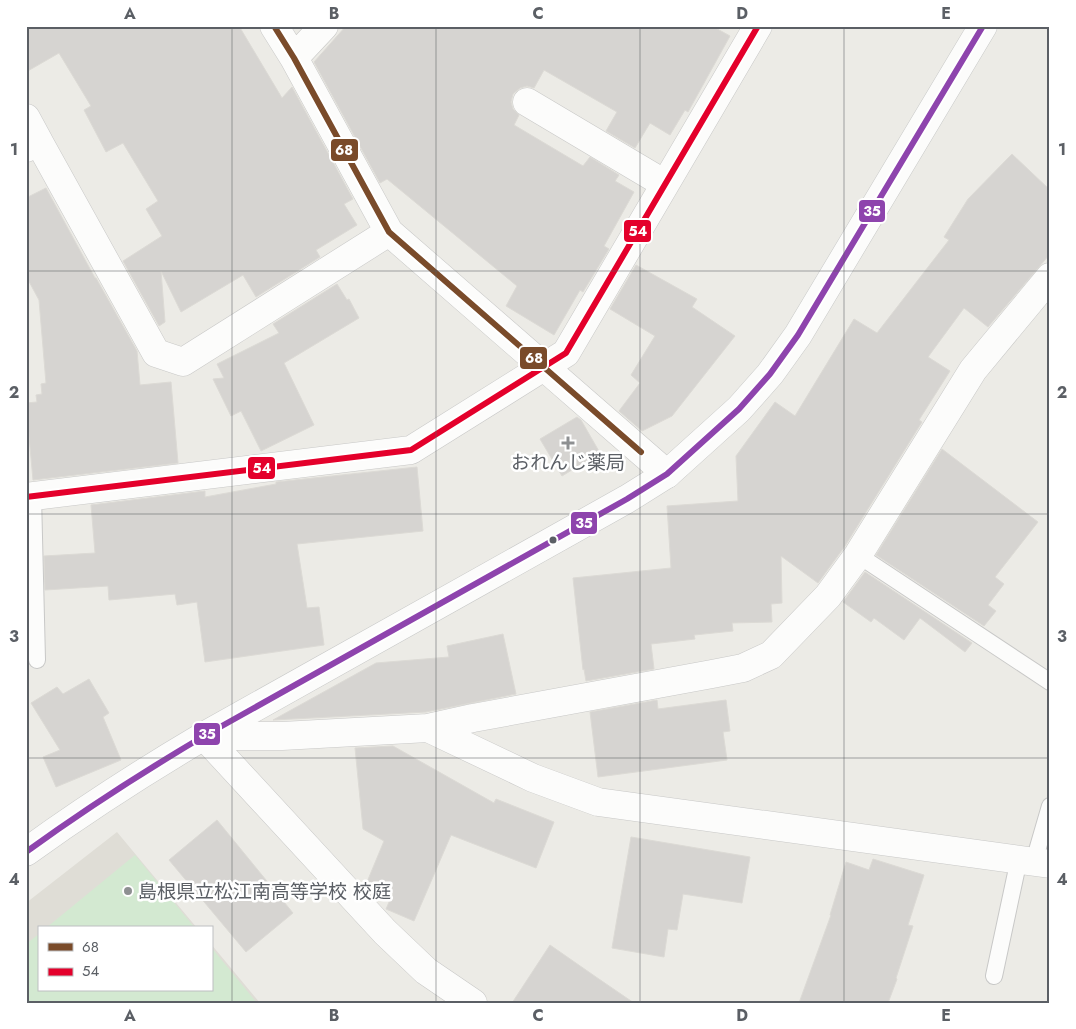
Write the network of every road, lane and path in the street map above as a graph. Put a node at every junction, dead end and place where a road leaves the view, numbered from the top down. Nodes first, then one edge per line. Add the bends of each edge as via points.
1 (274, 26) edge
2 (324, 26) edge
3 (758, 26) edge
4 (983, 26) edge
5 (294, 58) junction
6 (527, 102) dead end
7 (26, 118) edge
8 (33, 145) edge
9 (665, 184) junction
10 (388, 232) junction
11 (1050, 277) edge
12 (544, 366) junction
13 (667, 474) junction
14 (30, 496) edge
15 (858, 555) junction
16 (37, 660) dead end
17 (1050, 682) edge
18 (428, 728) junction
19 (204, 736) junction
20 (1050, 806) edge
21 (26, 852) edge
22 (1034, 861) edge
23 (994, 976) dead end
24 (473, 1003) edge

1 - 5 street
2 - 5 street
3 - 9 street
4 - 13 street via 798,335 739,409
5 - 10 street
6 - 9 street
7 - 8 street
8 - 10 street via 156,353 183,362
9 - 12 street via 566,353
10 - 12 street
11 - 15 street via 973,370
12 - 13 street
12 - 14 street via 411,450
13 - 19 street
14 - 16 lane
15 - 17 lane
15 - 18 street via 828,596 771,655 758,662 743,668
18 - 19 street via 282,736
18 - 22 street via 533,778 598,802
19 - 21 street via 137,775
19 - 24 street via 385,932 426,971
20 - 22 lane
22 - 23 lane

